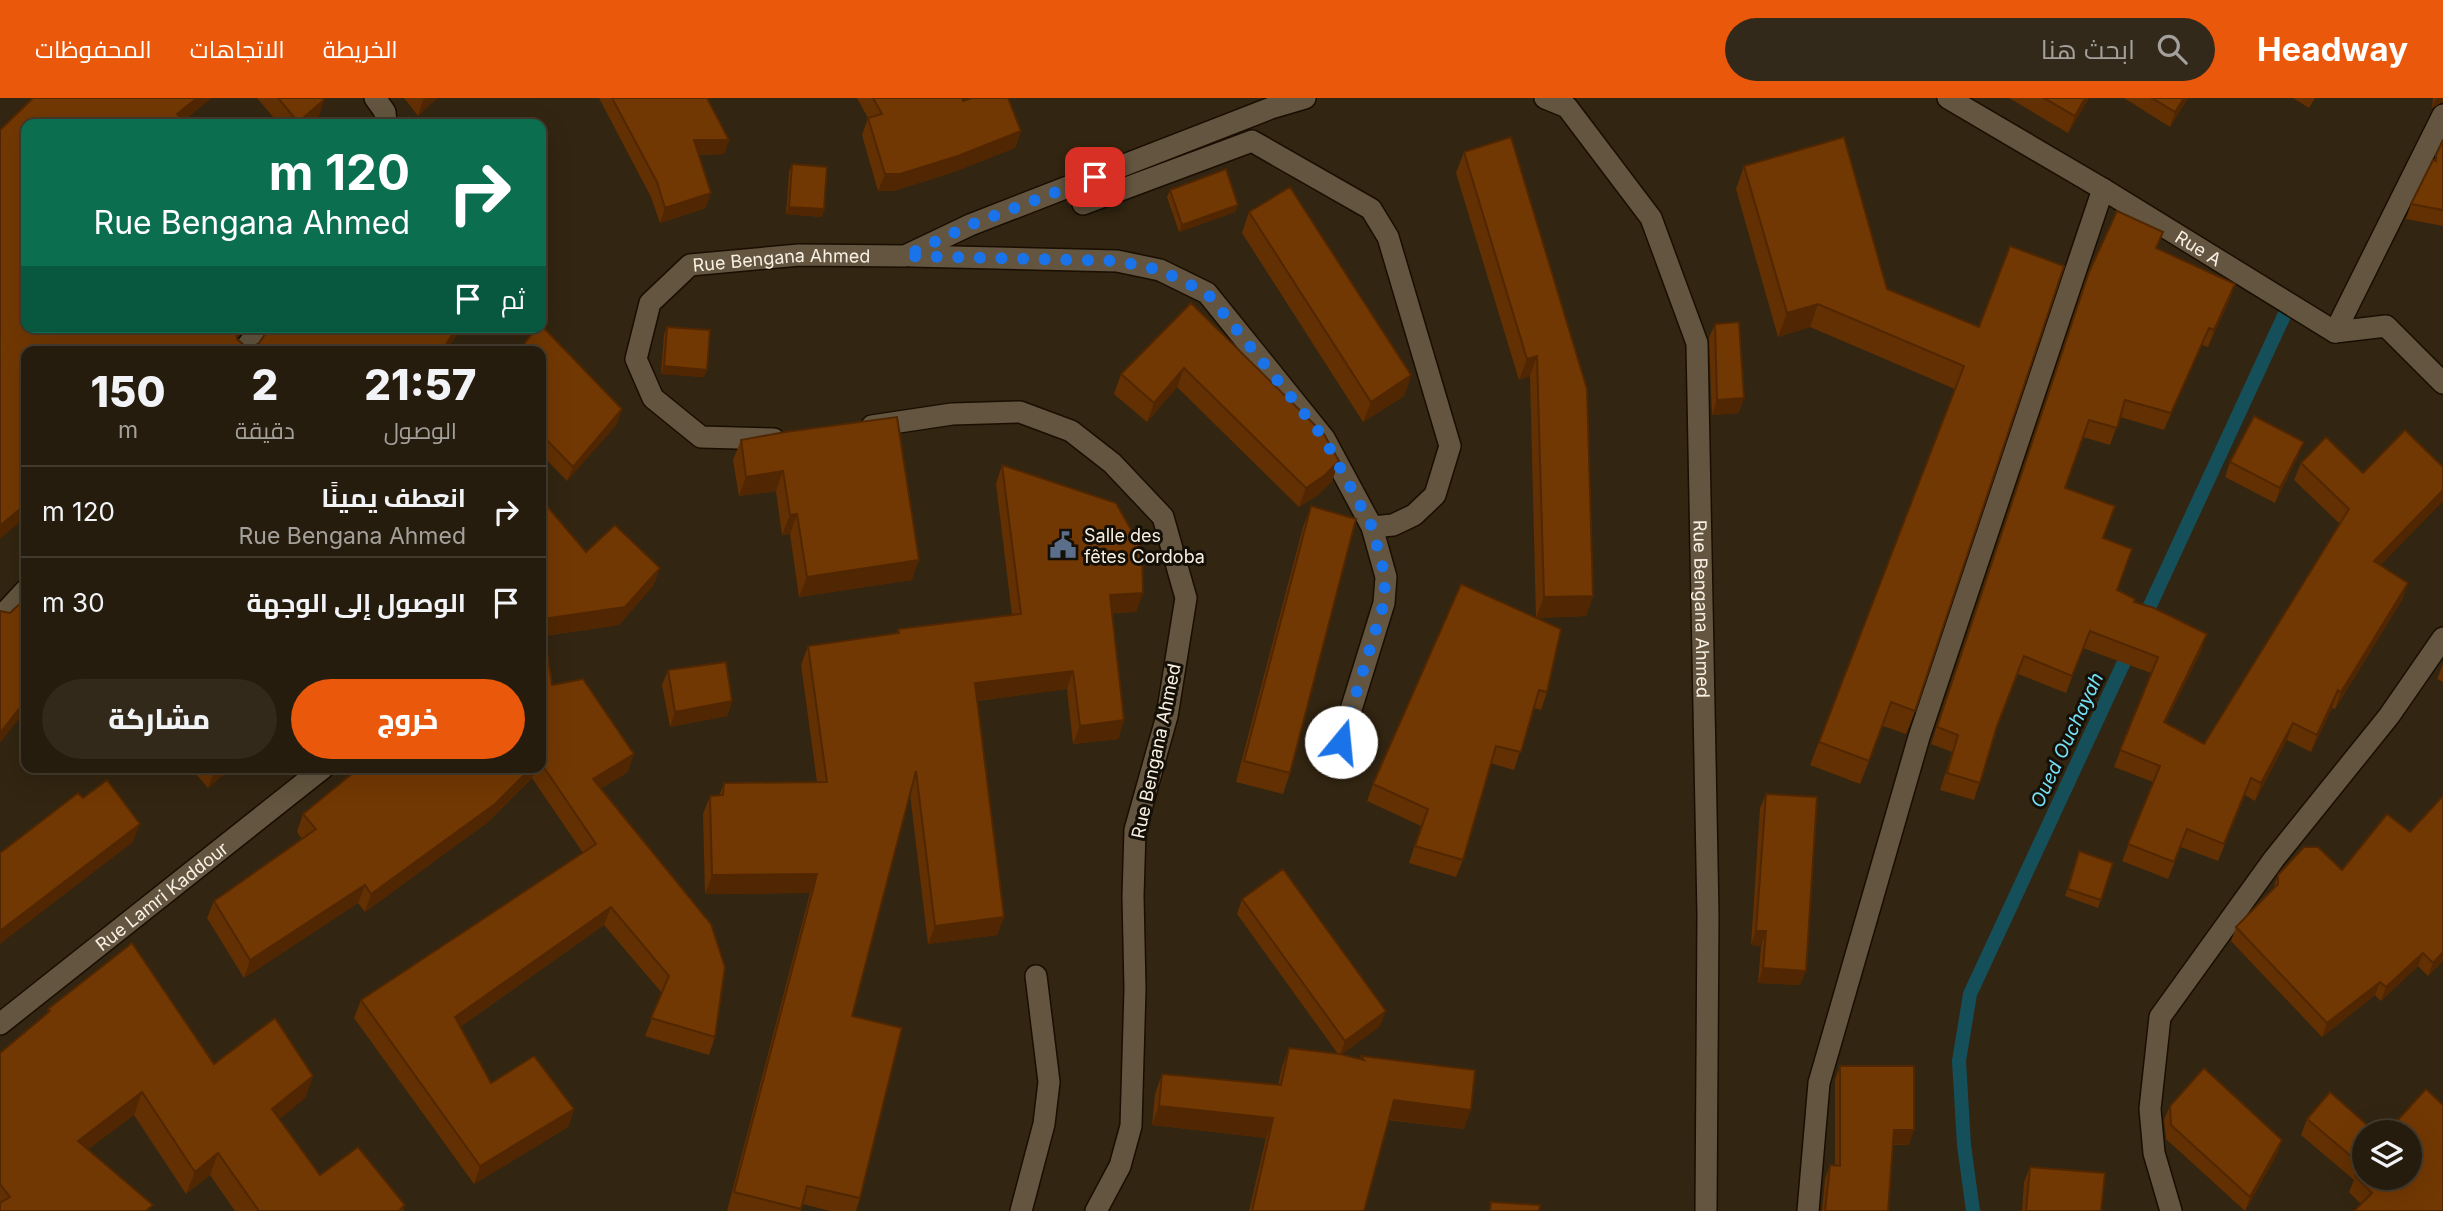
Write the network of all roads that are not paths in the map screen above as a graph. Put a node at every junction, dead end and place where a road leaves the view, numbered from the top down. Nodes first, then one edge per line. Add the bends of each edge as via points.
1 (1305, 98) edge
2 (1545, 98) edge
3 (1948, 98) edge
4 (2443, 115) edge
5 (2103, 188) junction
6 (1083, 204) dead end
7 (905, 256) junction
8 (2336, 332) junction
9 (2443, 383) edge
10 (855, 429) edge
11 (790, 438) edge
12 (1372, 527) junction
13 (21, 595) edge
14 (0, 618) edge
15 (2443, 638) edge
16 (1341, 742) dead end
17 (317, 773) edge
18 (1036, 976) dead end
19 (0, 1024) edge
20 (1021, 1211) edge
21 (1096, 1211) edge
22 (1706, 1211) edge
23 (1808, 1211) edge
24 (2171, 1211) edge

1 - 7 street, Rue Bengana Ahmed via 970,225
2 - 22 street, Rue Bengana Ahmed via 1567,107 1651,218 1697,343 1708,915
3 - 5 street, Rue A
4 - 8 street
5 - 8 street, Rue A
5 - 23 street via 1919,737 1819,1083
6 - 12 street via 1252,141 1371,208 1388,237 1450,446 1434,495 1415,515
7 - 11 street, Rue Bengana Ahmed via 799,255 690,265 650,303 636,359 653,398 701,437
7 - 12 street via 1117,261 1160,270 1207,293 1324,438
8 - 9 street via 2386,326
10 - 21 street, Rue Bengana Ahmed via 952,414 1020,412 1071,431 1112,463 1163,517 1186,598 1167,716 1135,830 1131,1126 1120,1166
12 - 16 street via 1385,576 1384,603
13 - 14 street
15 - 24 street via 2160,1017 2150,1109 2154,1153
17 - 19 street, Rue Lamri Kaddour
18 - 20 street via 1049,1082 1044,1124

